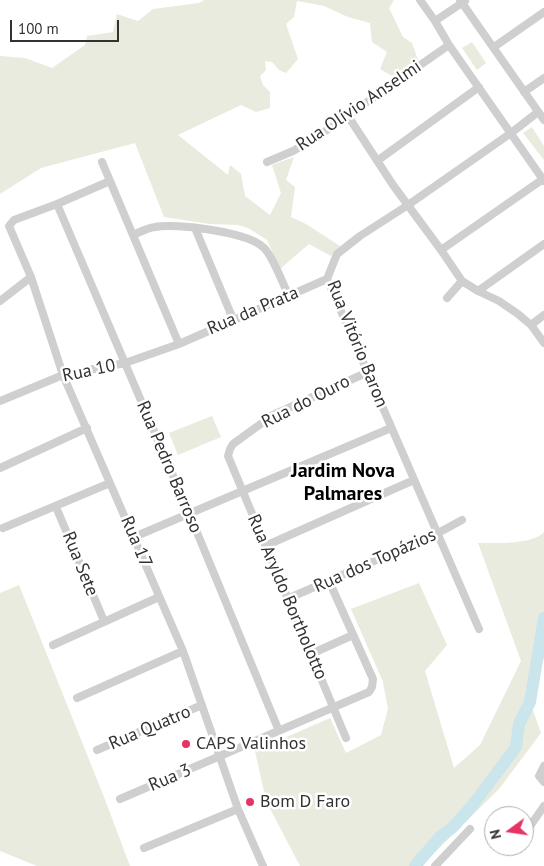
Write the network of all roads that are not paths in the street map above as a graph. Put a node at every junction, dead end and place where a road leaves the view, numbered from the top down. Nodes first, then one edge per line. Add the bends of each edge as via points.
1 (420, 0) edge
2 (462, 1) edge
3 (544, 12) edge
4 (436, 21) junction
5 (449, 45) junction
6 (494, 47) junction
7 (544, 78) edge
8 (479, 87) junction
9 (524, 92) junction
10 (538, 112) junction
11 (348, 116) junction
12 (544, 120) edge
13 (511, 133) junction
14 (377, 161) junction
15 (102, 162) dead end
16 (267, 162) dead end
17 (110, 180) junction
18 (543, 180) edge
19 (57, 204) junction
20 (408, 205) junction
21 (195, 228) junction
22 (133, 236) junction
23 (544, 244) edge
24 (441, 250) junction
25 (31, 277) junction
26 (327, 279) junction
27 (462, 281) junction
28 (478, 291) junction
29 (289, 296) junction
30 (447, 298) dead end
31 (0, 301) edge
32 (544, 315) edge
33 (233, 320) junction
34 (531, 325) junction
35 (544, 343) edge
36 (179, 344) junction
37 (125, 363) junction
38 (368, 372) junction
39 (63, 375) junction
40 (0, 401) edge
41 (87, 428) junction
42 (392, 428) junction
43 (228, 456) joint
44 (0, 468) edge
45 (414, 480) junction
46 (110, 484) junction
47 (242, 492) junction
48 (56, 507) junction
49 (189, 513) junction
50 (462, 520) dead end
51 (3, 528) dead end
52 (438, 533) junction
53 (134, 537) junction
54 (265, 546) junction
55 (329, 581) junction
56 (159, 597) junction
57 (287, 600) junction
58 (104, 621) junction
59 (479, 629) dead end
60 (353, 635) junction
61 (53, 645) dead end
62 (183, 651) junction
63 (311, 654) junction
64 (77, 698) dead end
65 (202, 705) junction
66 (333, 707) junction
67 (279, 731) junction
68 (346, 738) dead end
69 (97, 750) dead end
70 (220, 757) junction
71 (544, 766) edge
72 (544, 782) edge
73 (120, 799) dead end
74 (544, 806) edge
75 (238, 809) junction
76 (534, 821) edge
77 (470, 829) dead end
78 (144, 848) dead end
79 (260, 865) edge
80 (435, 866) edge

1 - 4 street
2 - 4 street
2 - 6 street
3 - 6 street
4 - 5 street
5 - 8 street
5 - 11 street, Rua Olívio Anselmi
6 - 9 street
7 - 9 street
8 - 13 street
8 - 14 street
9 - 10 street
10 - 12 street
10 - 13 street, Rua Vitório Baron
11 - 14 street
11 - 16 street, Rua Olívio Anselmi via 293,151
13 - 18 street
13 - 20 street, Rua Vitório Baron
14 - 20 street
15 - 17 street
17 - 19 street
17 - 22 street
18 - 24 street
19 - 25 street, Rua 17 via 14,220 9,226
19 - 37 street, Rua Pedro Barroso
20 - 24 street
20 - 26 street, Rua Vitório Baron via 337,254
21 - 22 street via 178,225 152,227
21 - 29 street via 230,234 264,248
21 - 33 street
22 - 36 street
23 - 28 street
24 - 27 street
25 - 31 street
25 - 39 street, Rua 17
26 - 29 street, Rua da Prata
26 - 38 street, Rua Vitório Baron
27 - 28 street
27 - 30 street
28 - 34 street via 499,301
29 - 33 street, Rua da Prata
32 - 34 street
33 - 36 street, Rua da Prata
34 - 35 street
36 - 37 street, Rua 10
37 - 39 street, Rua 10
37 - 49 street, Rua Pedro Barroso
38 - 42 street, Rua Vitório Baron
38 - 43 street, Rua do Ouro via 272,415 233,444
39 - 40 street, Rua 10
39 - 41 street, Rua 17
41 - 44 street
41 - 46 street, Rua 17
42 - 45 street, Rua Vitório Baron
42 - 47 street
43 - 47 street, Rua Aryldo Bortholotto
45 - 52 street, Rua Vitório Baron
45 - 54 street
46 - 48 street
46 - 53 street, Rua 17
47 - 49 street
47 - 54 street, Rua Aryldo Bortholotto
48 - 51 street
48 - 58 street, Rua Sete
49 - 53 street
49 - 67 street, Rua Pedro Barroso
50 - 52 street, Rua dos Topázios
52 - 55 street, Rua dos Topázios
52 - 59 street, Rua Vitório Baron
53 - 56 street, Rua 17
54 - 57 street, Rua Aryldo Bortholotto
55 - 57 street, Rua dos Topázios
55 - 60 street
56 - 58 street
56 - 62 street, Rua 17
57 - 63 street, Rua Aryldo Bortholotto
58 - 61 street
60 - 63 street
60 - 66 street, Rua 3 via 373,679 372,687 368,692
62 - 64 street
62 - 65 street, Rua 17
63 - 66 street, Rua Aryldo Bortholotto
65 - 69 street, Rua Quatro
65 - 70 street, Rua 17
66 - 67 street, Rua 3
66 - 68 street, Rua Aryldo Bortholotto
67 - 70 street, Rua 3
70 - 73 street, Rua 3
70 - 75 street, Rua 17
71 - 72 street via 539,776
74 - 76 street
75 - 78 street
75 - 79 street, Rua 17
77 - 80 street

